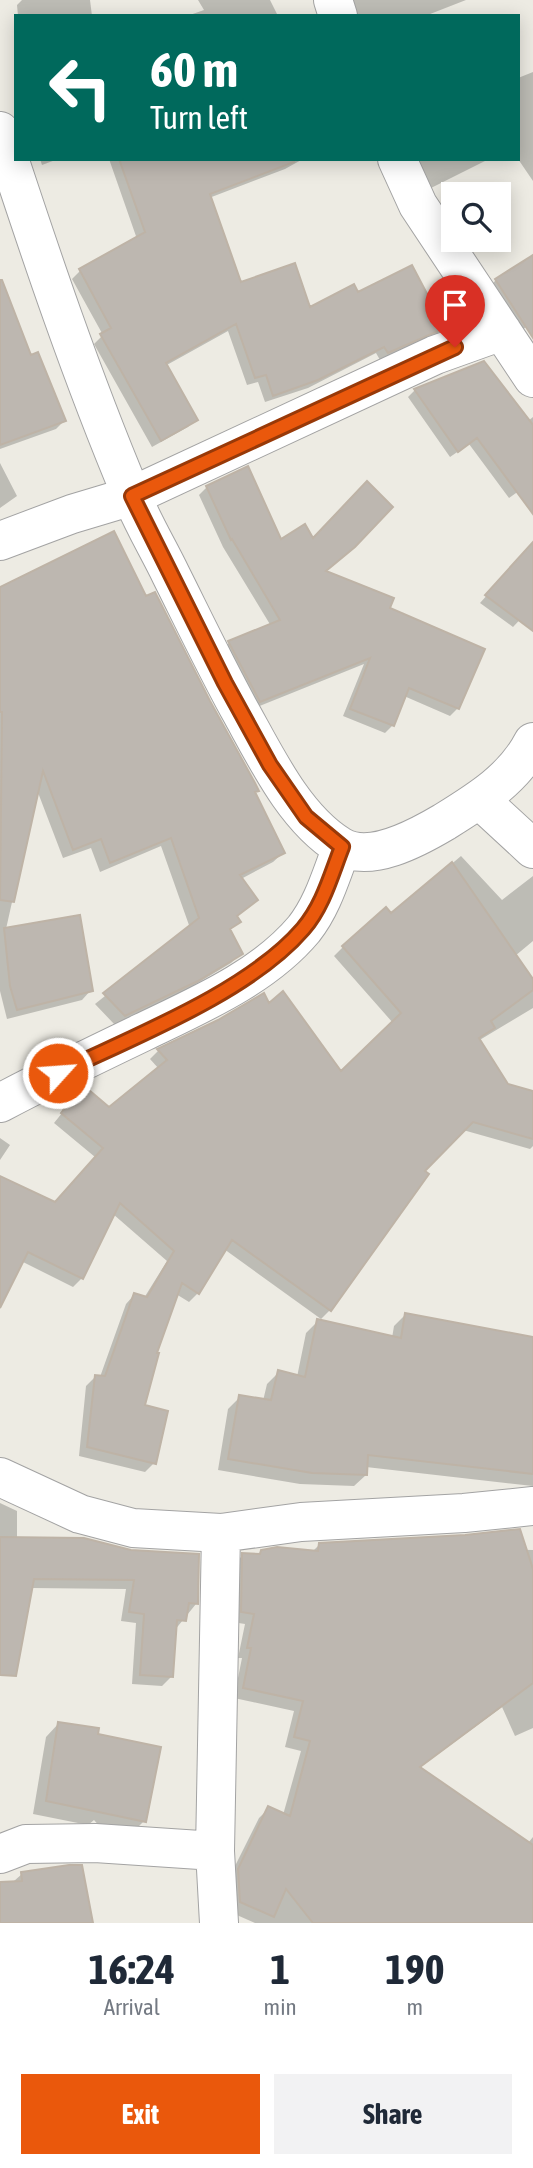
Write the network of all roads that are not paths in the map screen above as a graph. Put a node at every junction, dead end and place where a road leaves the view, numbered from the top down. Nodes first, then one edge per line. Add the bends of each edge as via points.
1 (0, 131) edge
2 (398, 161) edge
3 (502, 331) junction
4 (533, 378) edge
5 (132, 496) junction
6 (0, 541) edge
7 (533, 743) edge
8 (480, 800) junction
9 (342, 847) junction
10 (533, 849) edge
11 (0, 1103) edge
12 (0, 1477) edge
13 (533, 1506) edge
14 (221, 1533) junction
15 (215, 1851) junction
16 (0, 1854) edge
17 (219, 1923) edge

1 - 5 street via 54,293
2 - 3 street via 418,205
3 - 4 street
3 - 5 street via 435,355
5 - 6 street
5 - 9 street via 270,765 306,817
7 - 8 street via 500,784
8 - 9 street via 407,841 370,853
8 - 10 street
9 - 11 street via 320,905 275,957 178,1015
12 - 14 street via 80,1514 133,1528
13 - 14 street via 301,1522
14 - 15 street
15 - 16 street via 95,1843 26,1844
15 - 17 street

